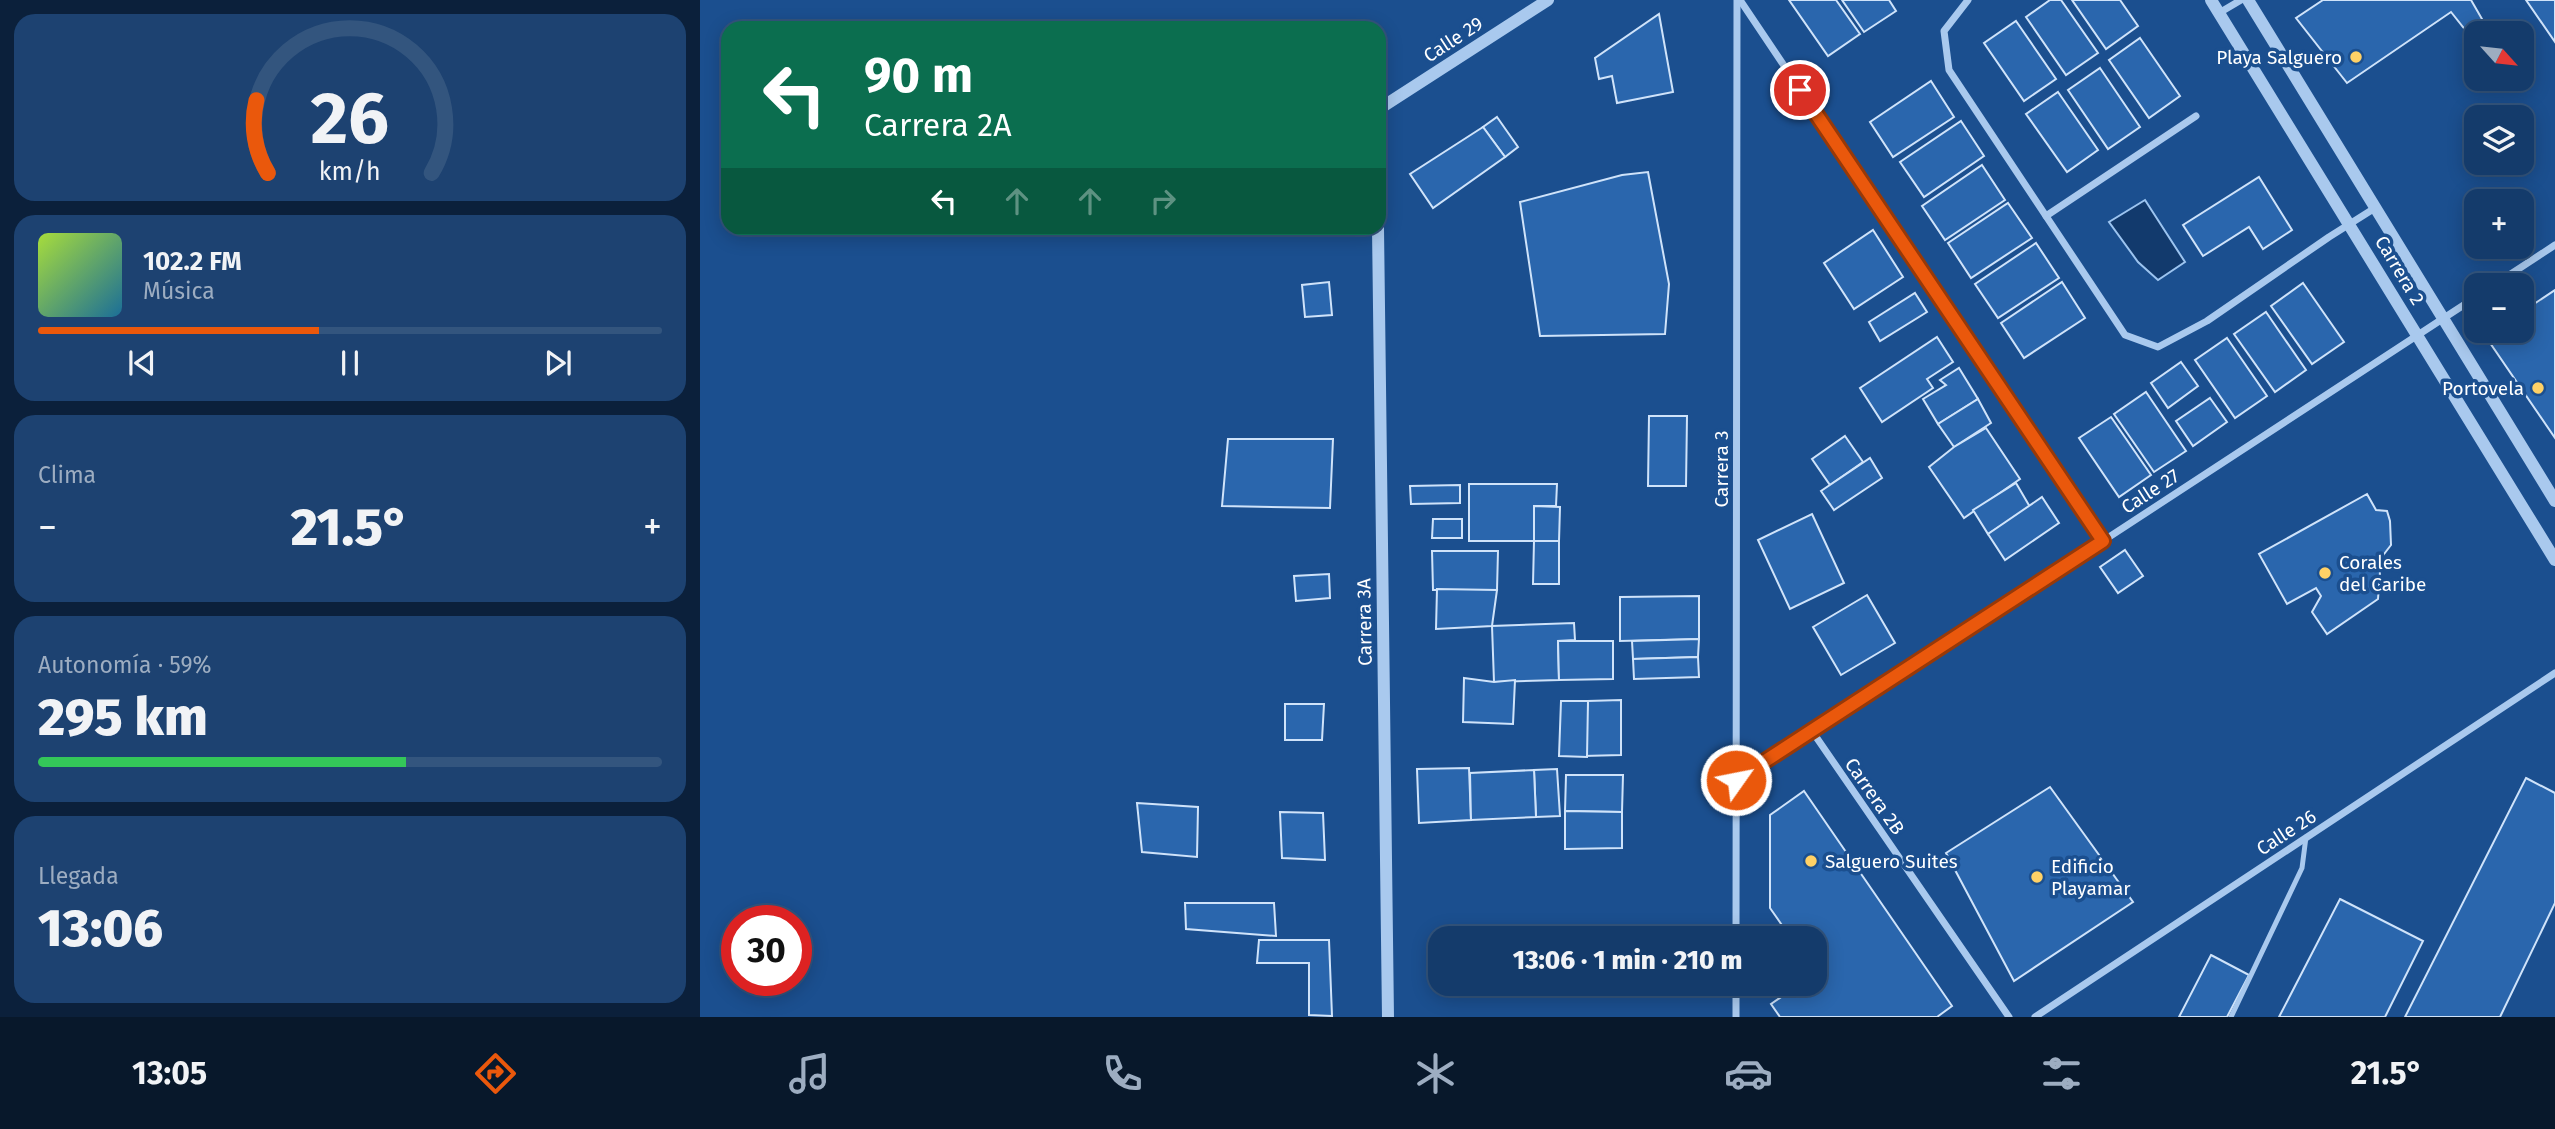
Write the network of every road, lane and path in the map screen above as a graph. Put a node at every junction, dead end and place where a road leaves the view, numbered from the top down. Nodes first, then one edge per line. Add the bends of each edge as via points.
1 (1548, 0) edge
2 (1739, 0) edge
3 (1968, 0) edge
4 (2211, 0) edge
5 (2241, 0) edge
6 (2248, 0) edge
7 (2219, 13) junction
8 (1386, 104) edge
9 (2196, 116) dead end
10 (2375, 208) junction
11 (2046, 216) junction
12 (2350, 225) junction
13 (1378, 235) edge
14 (2555, 245) edge
15 (2512, 273) edge
16 (2464, 305) edge
17 (2443, 318) junction
18 (2417, 335) junction
19 (2555, 501) edge
20 (2103, 541) junction
21 (2555, 560) edge
22 (2555, 673) edge
23 (1812, 731) junction
24 (1736, 780) junction
25 (2306, 837) junction
26 (1736, 926) edge
27 (1736, 996) edge
28 (1388, 1017) edge
29 (1736, 1017) edge
30 (2009, 1017) edge
31 (2035, 1017) edge
32 (2231, 1017) edge

1 - 8 street, Calle 29
2 - 20 street
2 - 24 street, Carrera 3
3 - 11 street via 1944,31 1949,70
4 - 7 street, Carrera 2
5 - 7 street
6 - 10 street, Carrera 2
7 - 12 street, Carrera 2
9 - 11 street
10 - 12 street
10 - 17 street, Carrera 2
11 - 12 street via 2125,335 2158,348 2207,321
12 - 18 street, Carrera 2
13 - 28 street, Carrera 3A
14 - 15 street
16 - 17 street, Calle 27
17 - 18 street, Calle 27
17 - 19 street, Carrera 2
18 - 20 street, Calle 27
18 - 21 street, Carrera 2
20 - 23 street, Calle 27
22 - 25 street, Calle 26
23 - 24 street, Calle 27
23 - 30 street, Carrera 2B
24 - 26 street, Carrera 3
25 - 31 street, Calle 26
25 - 32 lane via 2302,868
27 - 29 street

